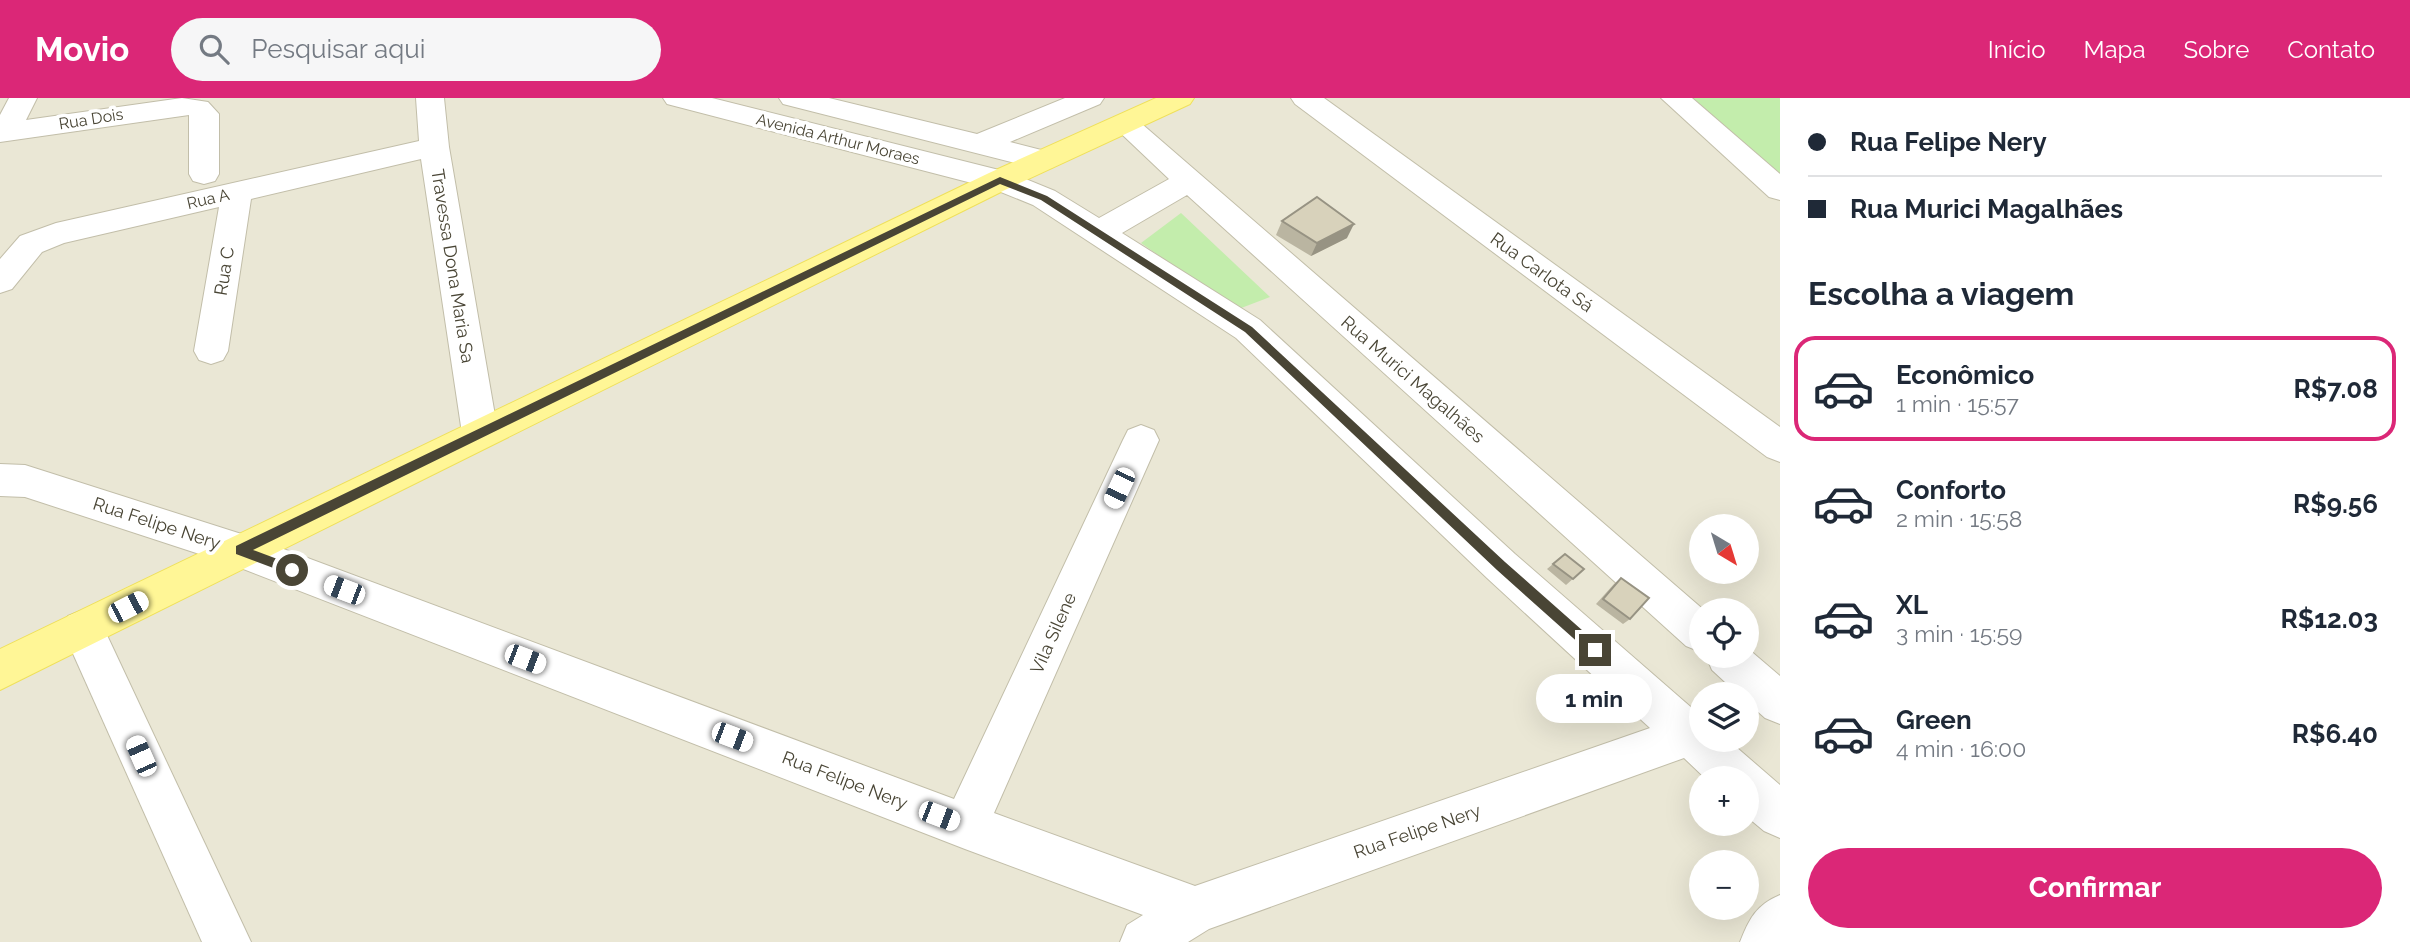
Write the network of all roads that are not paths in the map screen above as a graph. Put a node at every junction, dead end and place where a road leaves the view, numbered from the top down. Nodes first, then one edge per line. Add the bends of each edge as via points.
1 (23, 98) edge
2 (430, 98) edge
3 (677, 98) edge
4 (793, 98) edge
5 (1090, 98) edge
6 (1180, 98) edge
7 (1305, 98) edge
8 (1675, 98) edge
9 (745, 106) edge
10 (1125, 124) junction
11 (2, 133) edge
12 (979, 144) junction
13 (434, 147) junction
14 (1043, 160) junction
15 (204, 174) dead end
16 (1000, 180) junction
17 (1189, 181) junction
18 (1780, 190) edge
19 (237, 192) junction
20 (1098, 232) junction
21 (0, 281) edge
22 (211, 351) dead end
23 (480, 433) junction
24 (1141, 440) dead end
25 (1780, 447) edge
26 (0, 480) edge
27 (240, 550) junction
28 (1689, 622) edge
29 (83, 629) junction
30 (1740, 668) edge
31 (0, 670) edge
32 (1780, 704) edge
33 (1689, 734) edge
34 (1689, 735) edge
35 (1709, 752) edge
36 (1725, 766) edge
37 (1759, 796) edge
38 (1780, 815) edge
39 (965, 826) junction
40 (1195, 910) junction
41 (1780, 919) edge
42 (220, 939) edge
43 (1144, 942) edge
44 (1764, 942) edge

1 - 11 street
2 - 13 street, Travessa Dona Maria Sa
3 - 9 street, Avenida Arthur Moraes
4 - 12 street, Avenida Arthur Moraes
5 - 12 street
6 - 10 main road
7 - 25 street, Rua Carlota Sá
8 - 18 street
9 - 16 street, Avenida Arthur Moraes
10 - 14 main road
10 - 17 street, Rua Murici Magalhães
11 - 15 street, Rua Dois via 198,108 205,114
12 - 14 street, Avenida Arthur Moraes
13 - 19 street, Rua A
13 - 23 street, Travessa Dona Maria Sa
14 - 16 main road
16 - 20 street via 1044,198
16 - 23 main road
17 - 20 street
17 - 28 street, Rua Murici Magalhães
19 - 21 street, Rua A via 41,239 22,252
19 - 22 street, Rua C
20 - 33 street via 1248,329
23 - 27 main road
24 - 39 street, Vila Silene
26 - 27 street, Rua Felipe Nery via 25,481
27 - 29 main road
27 - 39 street, Rua Felipe Nery
29 - 31 main road
29 - 42 street
30 - 32 street
34 - 40 street, Rua Felipe Nery
35 - 36 street
37 - 38 street
39 - 40 street, Rua Felipe Nery
40 - 43 street
41 - 44 street

